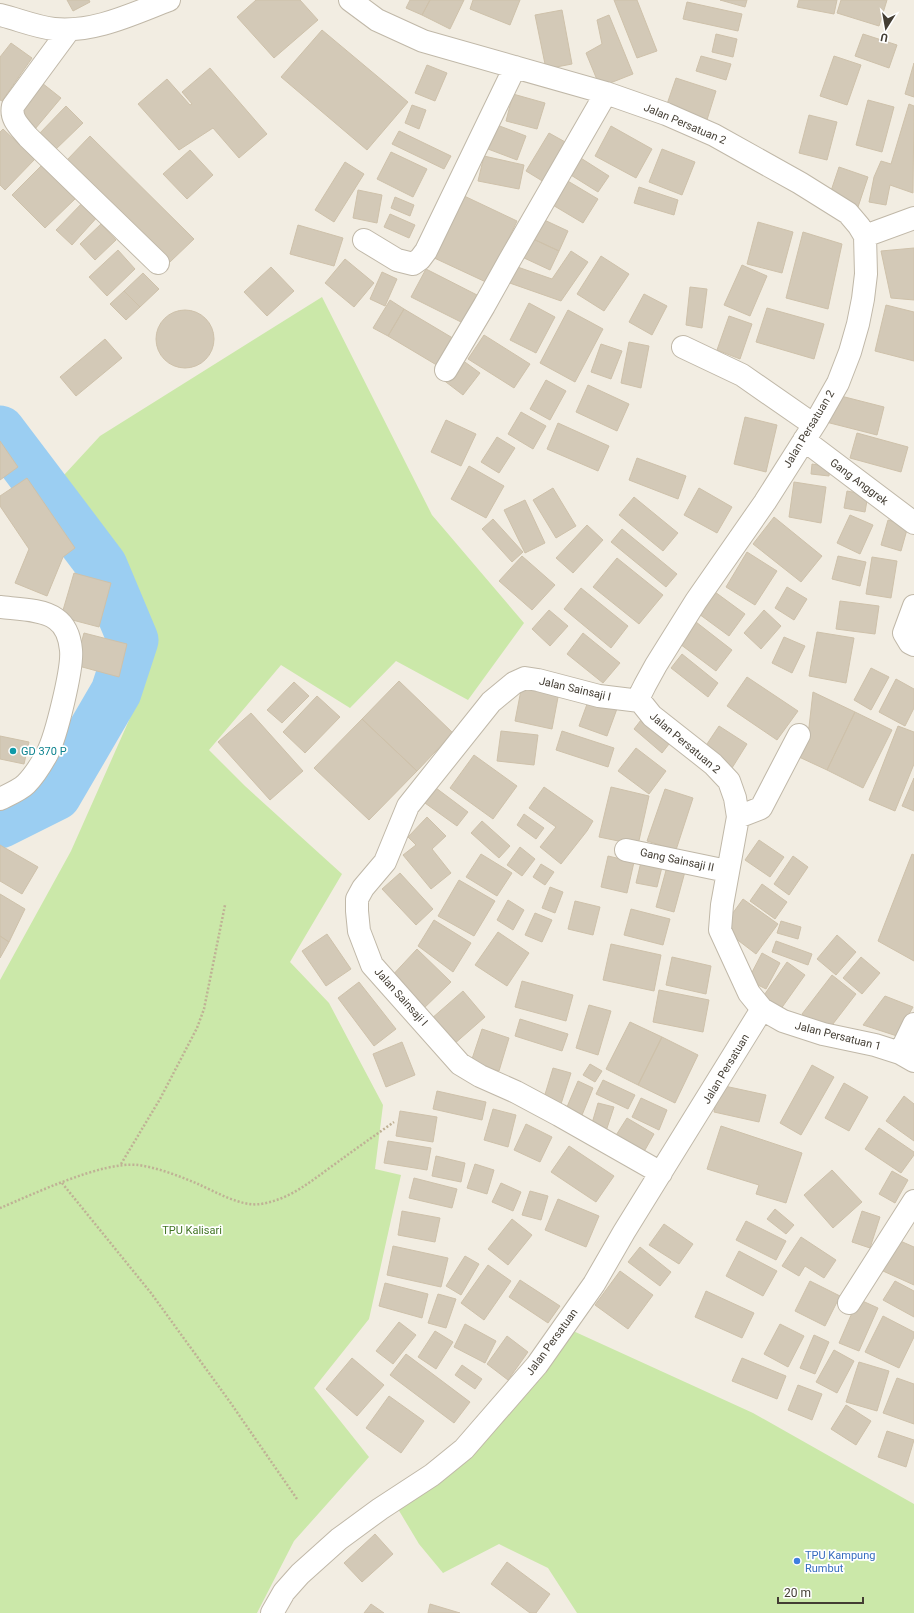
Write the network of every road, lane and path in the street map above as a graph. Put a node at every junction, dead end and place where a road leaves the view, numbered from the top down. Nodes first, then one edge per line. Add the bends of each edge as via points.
1 (169, 0) edge
2 (350, 0) edge
3 (0, 15) edge
4 (69, 30) junction
5 (515, 67) junction
6 (606, 94) junction
7 (914, 218) edge
8 (865, 236) junction
9 (364, 240) dead end
10 (158, 263) dead end
11 (682, 347) dead end
12 (446, 370) dead end
13 (809, 433) junction
14 (914, 523) edge
15 (914, 606) edge
16 (0, 607) edge
17 (914, 645) edge
18 (640, 701) junction
19 (799, 735) dead end
20 (0, 799) edge
21 (738, 817) junction
22 (626, 850) dead end
23 (727, 871) junction
24 (225, 905) dead end
25 (762, 1009) junction
26 (914, 1024) edge
27 (907, 1057) edge
28 (394, 1122) dead end
29 (120, 1165) junction
30 (661, 1173) junction
31 (62, 1183) junction
32 (914, 1202) edge
33 (0, 1208) edge
34 (849, 1303) dead end
35 (297, 1499) dead end
36 (272, 1613) edge

1 - 4 street via 116,21
2 - 5 street, Jalan Persatuan 2 via 377,20 423,41
3 - 4 street via 52,29
4 - 10 street via 13,106 14,121
5 - 6 street, Jalan Persatuan 2
5 - 9 street via 420,259 413,264 398,260
6 - 8 street, Jalan Persatuan 2 via 666,114 714,134 843,210 860,226
6 - 12 street
7 - 8 street
8 - 13 street, Jalan Persatuan 2 via 866,274 858,324 838,382
11 - 13 street, Gang Anggrek via 742,376
13 - 14 street, Gang Anggrek
13 - 18 street, Jalan Persatuan 2 via 741,538 696,601 645,685
15 - 17 street via 904,633
16 - 20 street via 42,612 56,618 70,639 72,652 63,700 47,753 26,784
18 - 21 street, Jalan Persatuan 2 via 652,716 713,764 729,781
18 - 30 street, Jalan Sainsaji I via 599,696 524,678 514,683 491,702 408,806 385,862 357,899 357,911 359,931 372,965 460,1064 559,1115
19 - 21 street via 761,808
21 - 23 street, Jalan Persatuan 2
22 - 23 street, Gang Sainsaji II
23 - 25 street, Jalan Persatuan 2 via 720,930 749,993
24 - 29 path via 204,1009 197,1028 160,1099
25 - 27 street, Jalan Persatuan 1 via 802,1028 875,1045
25 - 30 street, Jalan Persatuan
26 - 27 street
28 - 29 path via 301,1189 283,1198 259,1204 232,1200 160,1170 137,1165
29 - 31 path
30 - 36 street, Jalan Persatuan via 594,1284 537,1365 498,1412 464,1449 432,1475 380,1509 321,1554 284,1592
31 - 33 path
31 - 35 path via 151,1293
32 - 34 street

